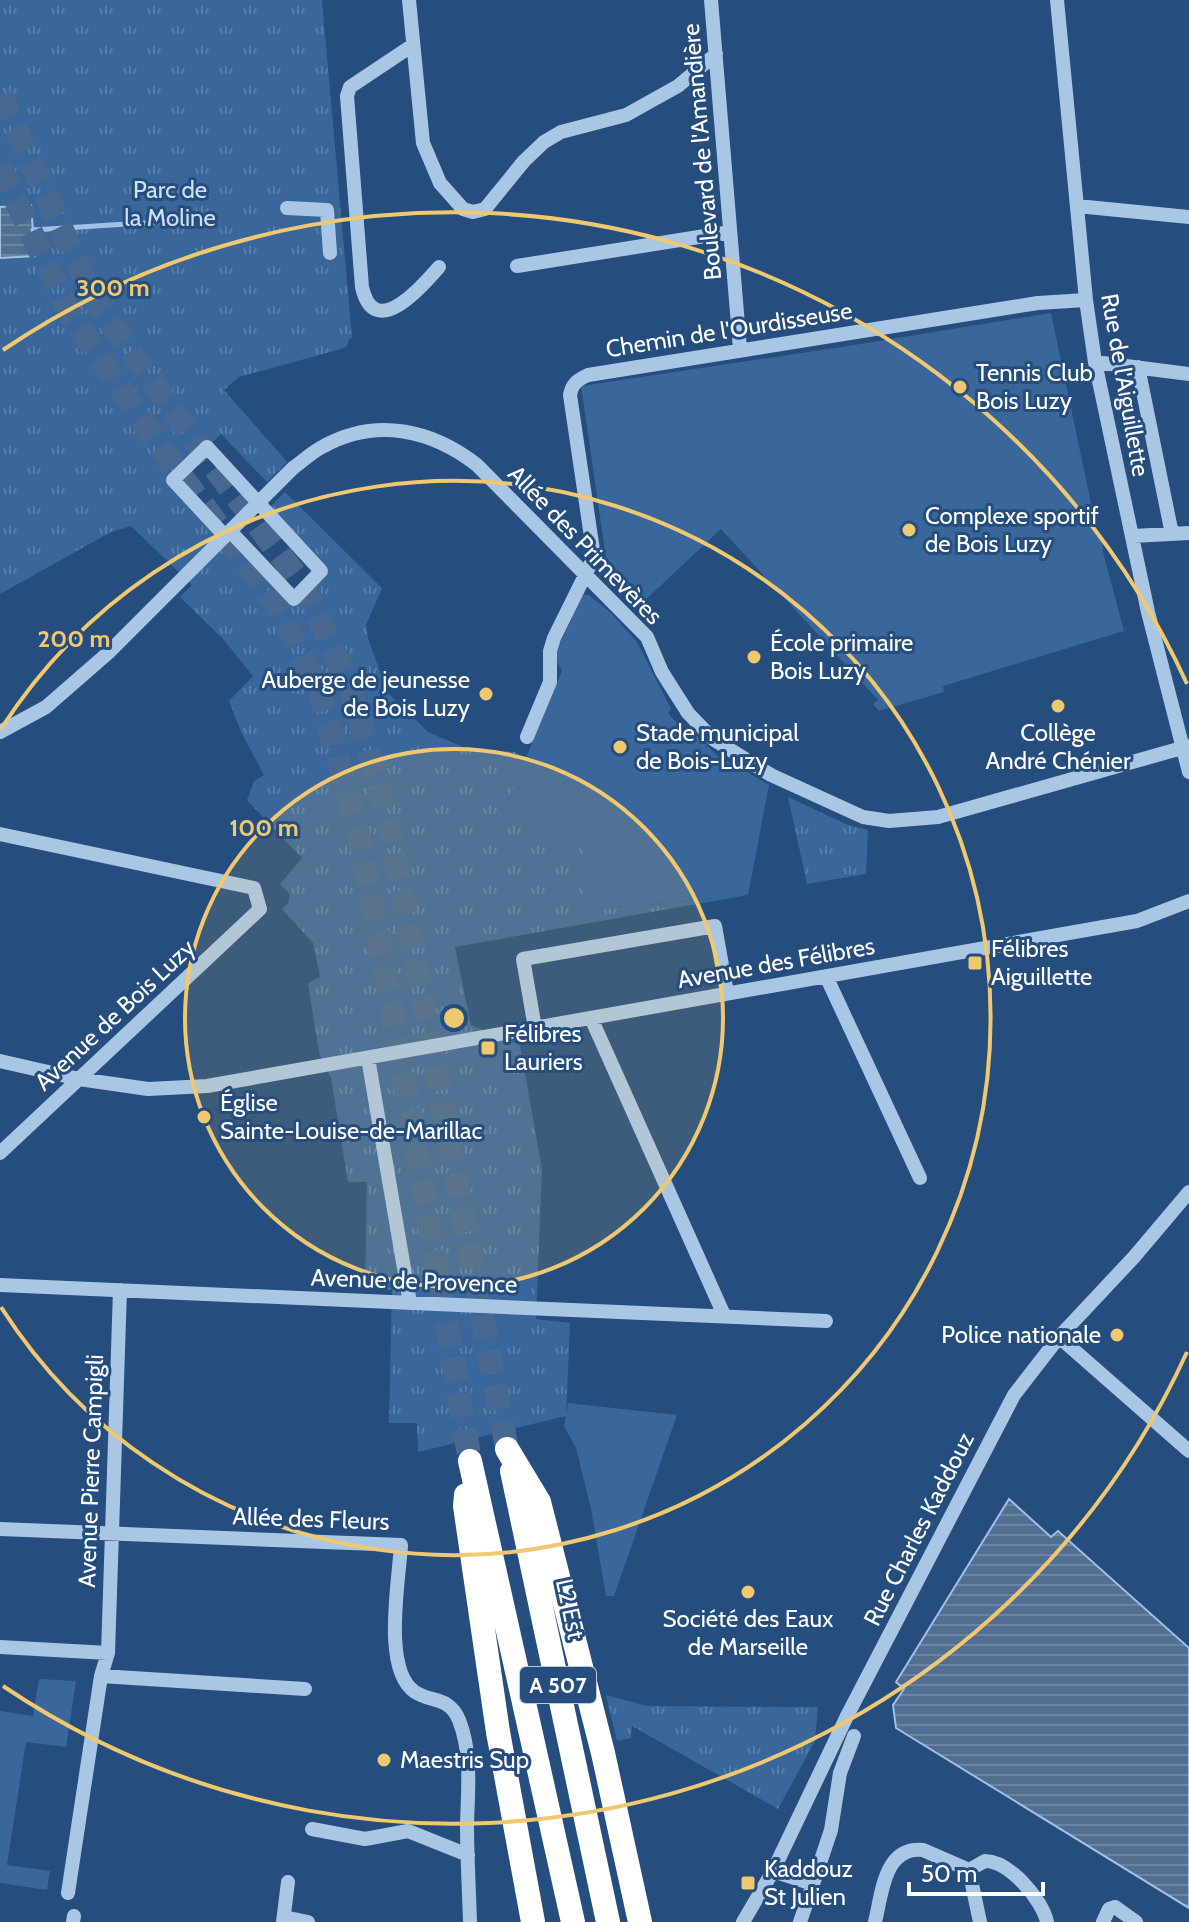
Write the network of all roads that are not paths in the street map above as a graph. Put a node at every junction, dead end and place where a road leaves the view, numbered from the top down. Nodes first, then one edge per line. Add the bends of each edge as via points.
1 (409, 0) edge
2 (711, 0) edge
3 (1057, 0) edge
4 (413, 45) junction
5 (716, 54) junction
6 (1077, 206) junction
7 (287, 208) dead end
8 (1189, 217) edge
9 (730, 232) junction
10 (330, 253) dead end
11 (517, 266) dead end
12 (439, 267) dead end
13 (1086, 300) junction
14 (740, 349) junction
15 (1095, 362) junction
16 (1138, 367) junction
17 (1189, 374) edge
18 (259, 502) junction
19 (228, 533) junction
20 (1189, 533) edge
21 (1172, 534) junction
22 (1133, 536) junction
23 (586, 572) junction
24 (0, 732) edge
25 (527, 737) dead end
26 (1186, 746) edge
27 (1189, 772) edge
28 (0, 834) edge
29 (1189, 901) edge
30 (826, 976) junction
31 (727, 993) junction
32 (591, 1018) junction
33 (535, 1028) junction
34 (368, 1058) junction
35 (0, 1061) edge
36 (79, 1079) junction
37 (0, 1153) edge
38 (920, 1178) dead end
39 (1189, 1192) edge
40 (0, 1285) edge
41 (120, 1290) junction
42 (410, 1303) junction
43 (724, 1315) junction
44 (826, 1321) dead end
45 (1059, 1337) junction
46 (1189, 1451) edge
47 (0, 1529) edge
48 (110, 1534) junction
49 (0, 1647) edge
50 (108, 1653) junction
51 (101, 1676) junction
52 (305, 1689) dead end
53 (854, 1736) dead end
54 (312, 1829) dead end
55 (468, 1855) junction
56 (969, 1870) junction
57 (773, 1871) junction
58 (288, 1882) dead end
59 (813, 1884) junction
60 (68, 1893) dead end
61 (283, 1919) edge
62 (308, 1922) edge
63 (470, 1922) edge
64 (533, 1922) edge
65 (573, 1922) edge
66 (608, 1922) edge
67 (640, 1922) edge
68 (743, 1922) edge
69 (800, 1922) edge
70 (875, 1922) edge
71 (980, 1922) edge
72 (1047, 1922) edge
73 (1103, 1922) edge
74 (1136, 1922) edge

1 - 4 street
2 - 5 street, Boulevard de l'Amandière
3 - 6 street, Rue de l'Aiguillette
4 - 5 street via 423,143 440,183 463,209 473,212 485,209 544,142 561,132 626,115 678,86
4 - 12 street via 360,79 347,96 365,302 379,311 405,303
5 - 9 street, Boulevard de l'Amandière
6 - 8 street
6 - 13 street, Rue de l'Aiguillette
7 - 10 street via 327,210
9 - 11 street
9 - 14 street, Boulevard de l'Amandière
13 - 14 street, Chemin de l'Ourdisseuse
13 - 15 street, Rue de l'Aiguillette
14 - 23 street, Chemin de l'Ourdisseuse via 588,375 572,386 594,557
15 - 16 street
15 - 22 street, Rue de l'Aiguillette
16 - 17 street
16 - 21 street
18 - 19 street, Allée des Primevères
18 - 19 street via 207,447 173,480
18 - 19 street via 321,571 294,599
18 - 23 street, Allée des Primevères via 323,446 388,428 421,434 455,448 477,465
19 - 24 street, Allée des Primevères via 108,653 46,707
20 - 21 street
21 - 22 street
22 - 26 street, Rue de l'Aiguillette via 1148,612
23 - 25 street via 550,651 550,682
23 - 26 street, Allée des Primevères via 647,637 688,713 713,739 771,775 863,817 938,817
26 - 27 street, Rue de l'Aiguillette
28 - 36 street, Avenue de Bois Luzy via 254,888 260,909
29 - 30 street, Avenue des Félibres via 1137,921
30 - 31 street, Avenue des Félibres
30 - 38 street
31 - 32 street, Avenue des Félibres
31 - 33 street via 715,926 523,959
32 - 33 street, Avenue des Félibres
32 - 43 street
33 - 34 street, Avenue des Félibres
34 - 36 street, Avenue des Félibres via 207,1086 148,1089
34 - 42 street
35 - 36 street, Avenue des Félibres
36 - 37 street, Avenue de Bois Luzy
39 - 45 street, Rue Charles Kaddouz
40 - 41 street, Avenue de Provence
41 - 42 street, Avenue de Provence
41 - 48 street, Avenue Pierre Campigli
42 - 43 street, Avenue de Provence
43 - 44 street, Avenue de Provence
45 - 46 street
45 - 57 street, Rue Charles Kaddouz via 1014,1395
47 - 48 street, Allée des Fleurs
48 - 50 street, Avenue Pierre Campigli
48 - 55 street, Allée des Fleurs via 401,1545 395,1659 406,1684 452,1708 459,1720 469,1776
49 - 50 street
50 - 51 street, Avenue Pierre Campigli
51 - 52 street
51 - 60 street, Avenue Pierre Campigli
53 - 59 street
54 - 55 street via 365,1839 408,1831
55 - 63 street
56 - 70 street via 923,1850 900,1855 886,1875
56 - 71 street
56 - 72 street via 985,1861 1001,1864 1040,1901
57 - 59 street
57 - 68 street, Rue Charles Kaddouz
58 - 61 street
59 - 69 street
61 - 62 street
64 - 65 highway, A 507 via 465,1506 470,1461
66 - 67 highway, L2 Est / A 507 via 507,1449 539,1502
73 - 74 street via 1115,1907

